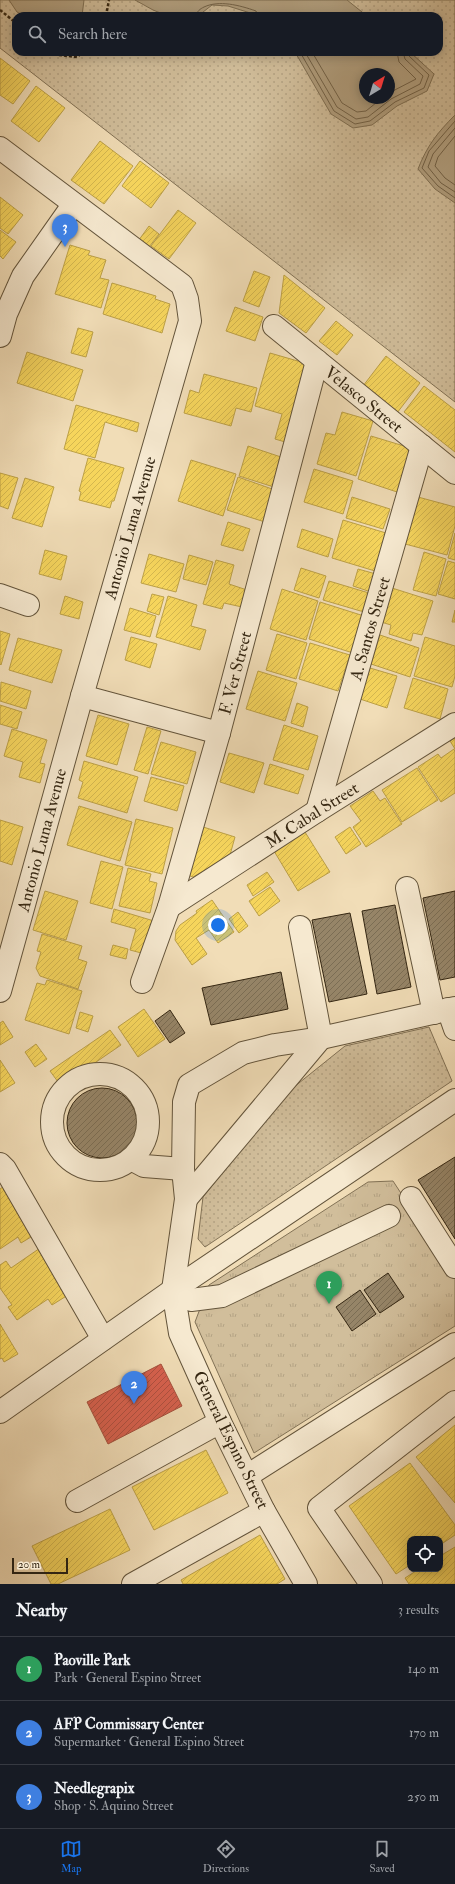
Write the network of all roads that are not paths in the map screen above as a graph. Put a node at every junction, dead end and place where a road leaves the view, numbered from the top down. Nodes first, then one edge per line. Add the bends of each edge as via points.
1 (0, 148) edge
2 (73, 205) junction
3 (274, 326) dead end
4 (0, 336) edge
5 (317, 361) junction
6 (422, 446) junction
7 (455, 473) edge
8 (0, 595) edge
9 (28, 605) dead end
10 (82, 696) junction
11 (455, 724) edge
12 (219, 733) junction
13 (316, 810) junction
14 (407, 888) dead end
15 (169, 907) junction
16 (300, 927) dead end
17 (142, 982) dead end
18 (0, 991) edge
19 (446, 1010) edge
20 (455, 1030) edge
21 (321, 1038) junction
22 (455, 1100) edge
23 (130, 1160) junction
24 (0, 1164) edge
25 (182, 1169) junction
26 (410, 1198) dead end
27 (186, 1199) junction
28 (390, 1216) dead end
29 (455, 1267) edge
30 (173, 1290) junction
31 (103, 1339) junction
32 (455, 1344) edge
33 (455, 1402) edge
34 (0, 1412) edge
35 (220, 1422) junction
36 (247, 1476) junction
37 (77, 1501) dead end
38 (264, 1511) junction
39 (133, 1584) edge
40 (306, 1584) edge
41 (371, 1584) edge

1 - 2 street, Antonio Luna Avenue
2 - 4 street via 23,276 6,314
2 - 10 street, Antonio Luna Avenue via 182,285 190,321
3 - 5 street, Velasco Street
5 - 6 street, Velasco Street
5 - 12 street, F. Ver Street
6 - 7 street, Velasco Street
6 - 13 street, A. Santos Street
8 - 9 street
10 - 12 street
10 - 18 street, Antonio Luna Avenue
11 - 13 street, M. Cabal Street
12 - 15 street, F. Ver Street
13 - 15 street, M. Cabal Street
14 - 19 street
15 - 17 street, F. Ver Street
16 - 21 street
19 - 20 street
19 - 21 street, General Espino Street
21 - 25 street, General Espino Street via 243,1053 190,1086 184,1102
21 - 27 street
22 - 30 street
23 - 23 street via 142,1146 148,1130 147,1113 141,1097 125,1080 103,1074 80,1078 70,1084 56,1102 53,1113 53,1131 59,1147 76,1163 86,1168 110,1169
23 - 25 street via 144,1166
24 - 31 street
25 - 27 street, General Espino Street
26 - 29 street
27 - 30 street, General Espino Street
28 - 30 street via 222,1296 191,1300
30 - 31 street
30 - 35 street, General Espino Street via 180,1333
31 - 34 street
32 - 36 street
33 - 41 street via 319,1508
35 - 36 street, General Espino Street
35 - 37 street
36 - 38 street, General Espino Street
38 - 39 street
38 - 40 street, General Espino Street

